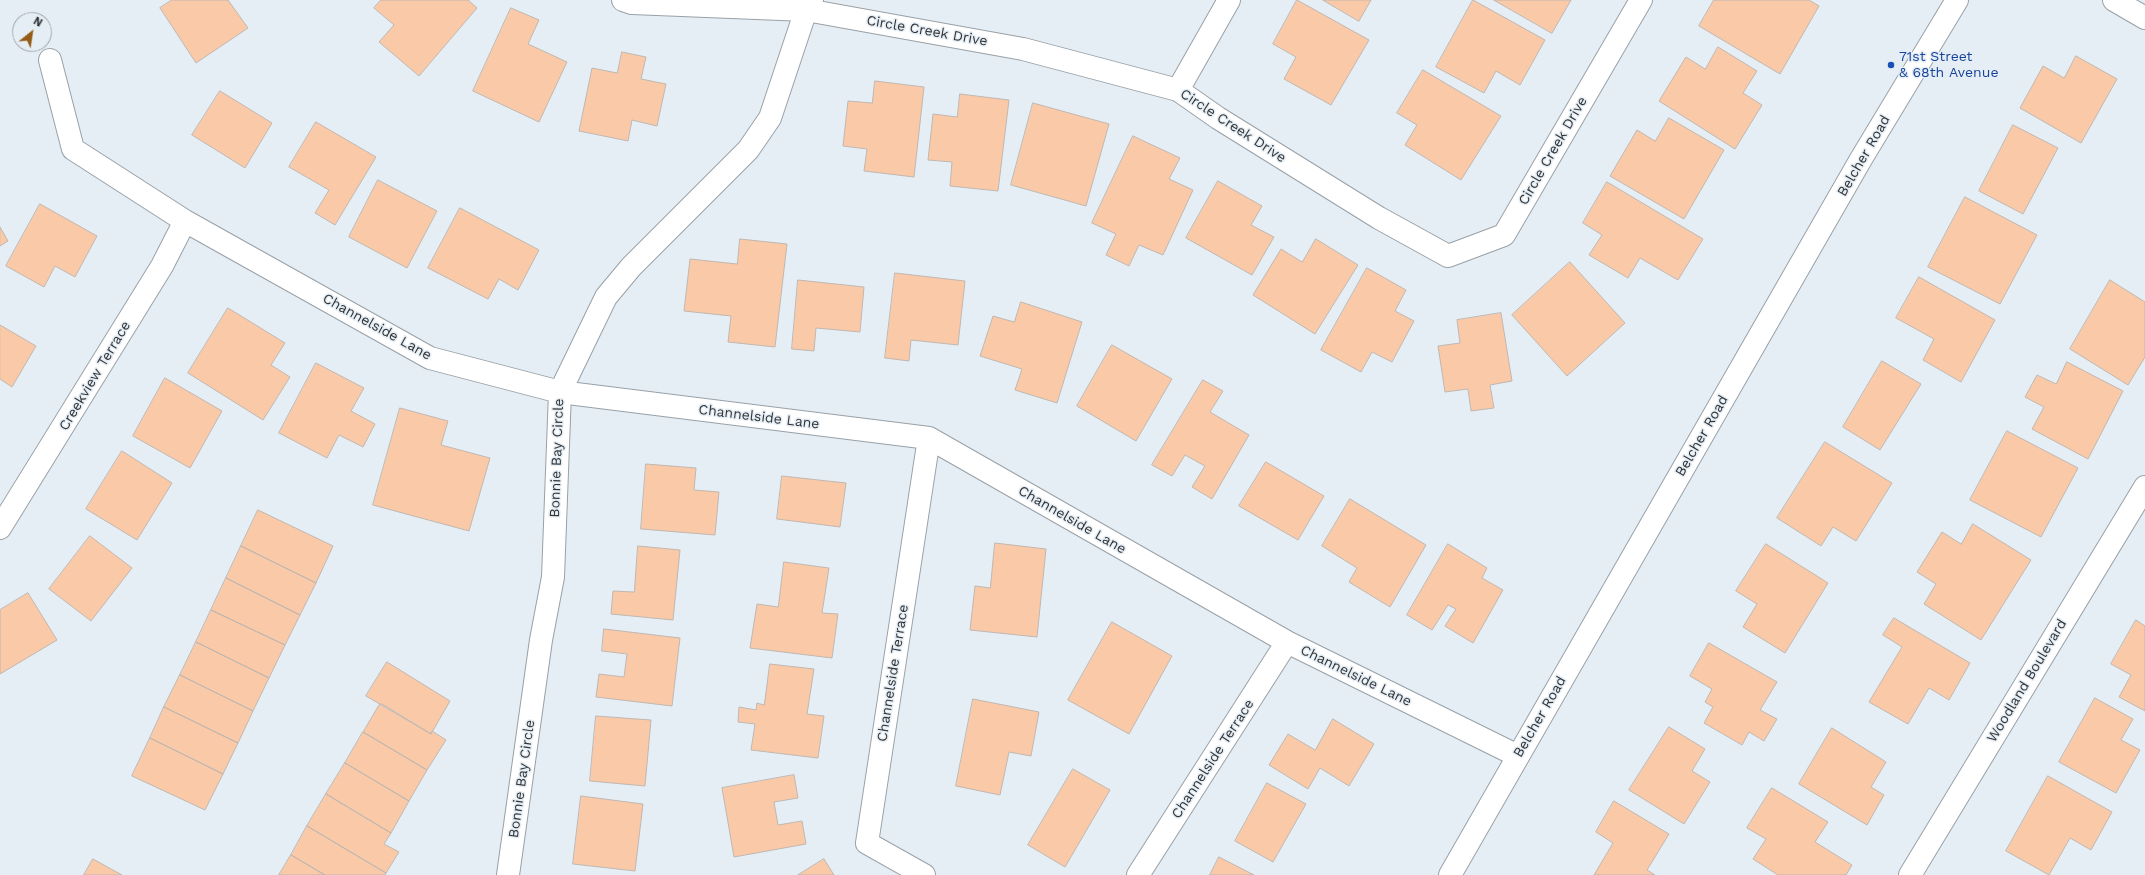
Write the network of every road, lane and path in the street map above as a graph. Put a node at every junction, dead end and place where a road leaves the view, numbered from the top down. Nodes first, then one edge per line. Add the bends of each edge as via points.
1 (623, 0) edge
2 (1229, 0) edge
3 (1641, 0) edge
4 (1957, 0) edge
5 (2114, 0) edge
6 (809, 5) edge
7 (2145, 18) edge
8 (50, 60) dead end
9 (1178, 90) junction
10 (184, 221) junction
11 (560, 392) junction
12 (930, 438) junction
13 (2145, 487) edge
14 (0, 528) edge
15 (1287, 642) junction
16 (1518, 756) junction
17 (508, 875) edge
18 (924, 875) edge
19 (1138, 875) edge
20 (1450, 875) edge
21 (1910, 875) edge

1 - 6 street, Circle Creek Drive via 632,3
2 - 9 street
3 - 9 street, Circle Creek Drive via 1504,235 1448,256 1366,209 1218,118
4 - 16 street, Belcher Road via 1861,159
5 - 7 street
6 - 9 street, Circle Creek Drive via 1023,49
6 - 11 street, Bonnie Bay Circle via 770,118 748,150 631,267 606,297
8 - 10 street, Channelside Lane via 73,149
10 - 11 street, Channelside Lane via 430,358
10 - 14 street, Creekview Terrace via 158,273
11 - 12 street, Channelside Lane
11 - 17 street, Bonnie Bay Circle via 553,577 541,640
12 - 15 street, Channelside Lane
12 - 18 street, Channelside Terrace via 867,843
13 - 21 street, Woodland Boulevard
15 - 16 street, Channelside Lane
15 - 19 street, Channelside Terrace
16 - 20 street, Belcher Road

